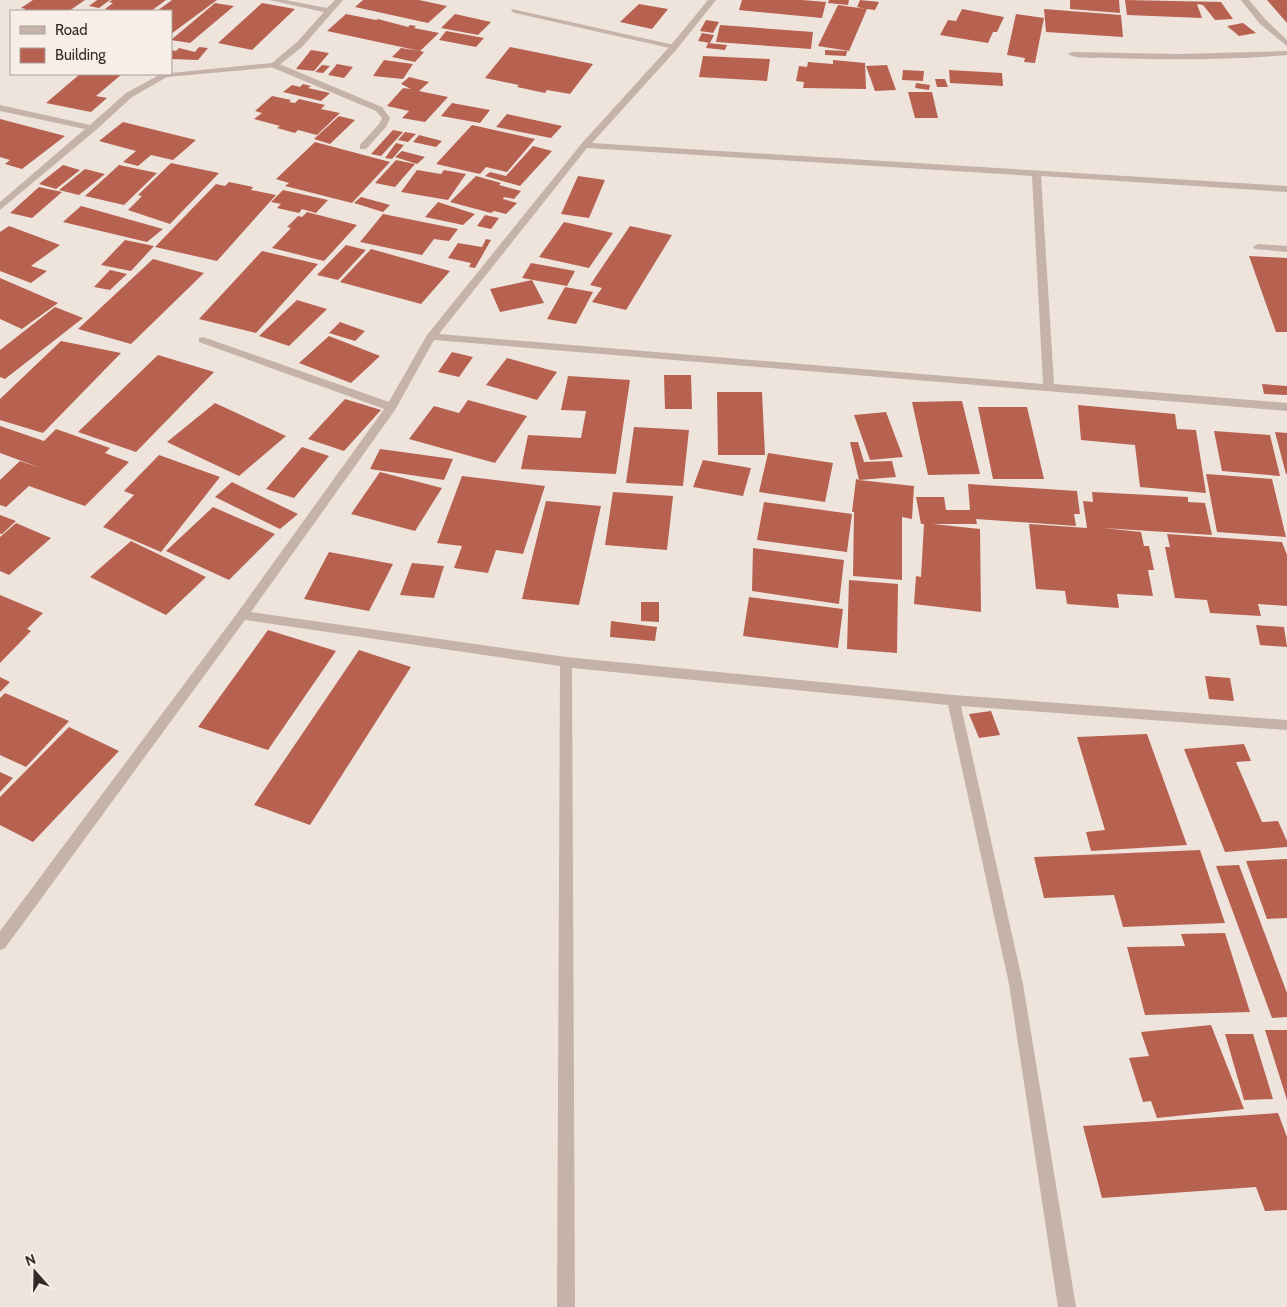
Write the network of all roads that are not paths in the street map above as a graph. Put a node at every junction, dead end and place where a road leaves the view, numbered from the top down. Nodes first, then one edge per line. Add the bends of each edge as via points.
1 (273, 0) edge
2 (339, 0) edge
3 (712, 0) edge
4 (1245, 0) edge
5 (329, 11) junction
6 (515, 11) dead end
7 (1287, 44) edge
8 (674, 47) junction
9 (1287, 53) edge
10 (1072, 54) dead end
11 (274, 65) junction
12 (0, 108) edge
13 (93, 128) junction
14 (585, 145) junction
15 (363, 148) dead end
16 (1036, 173) junction
17 (1287, 189) edge
18 (0, 207) edge
19 (1258, 247) dead end
20 (1287, 249) edge
21 (432, 338) junction
22 (203, 340) dead end
23 (1049, 388) junction
24 (391, 407) junction
25 (1287, 407) edge
26 (242, 615) junction
27 (566, 662) junction
28 (953, 700) junction
29 (1287, 725) edge
30 (5, 927) edge
31 (0, 943) edge
32 (566, 1307) edge
33 (1067, 1307) edge

1 - 5 street
2 - 5 street
3 - 8 street
4 - 7 street
5 - 11 street via 300,44
6 - 8 street
8 - 14 street
9 - 10 street via 1228,58
11 - 13 street via 165,76 129,96
11 - 15 street via 380,109 386,118 384,125
12 - 13 street
13 - 18 street
14 - 16 street
14 - 21 street
16 - 17 street
16 - 23 street
19 - 20 street
21 - 23 street
21 - 24 street
22 - 24 street
23 - 25 street
24 - 26 street
26 - 27 street
26 - 30 street
27 - 28 street
27 - 32 street
28 - 29 street
28 - 33 street via 1016,984
30 - 31 street

